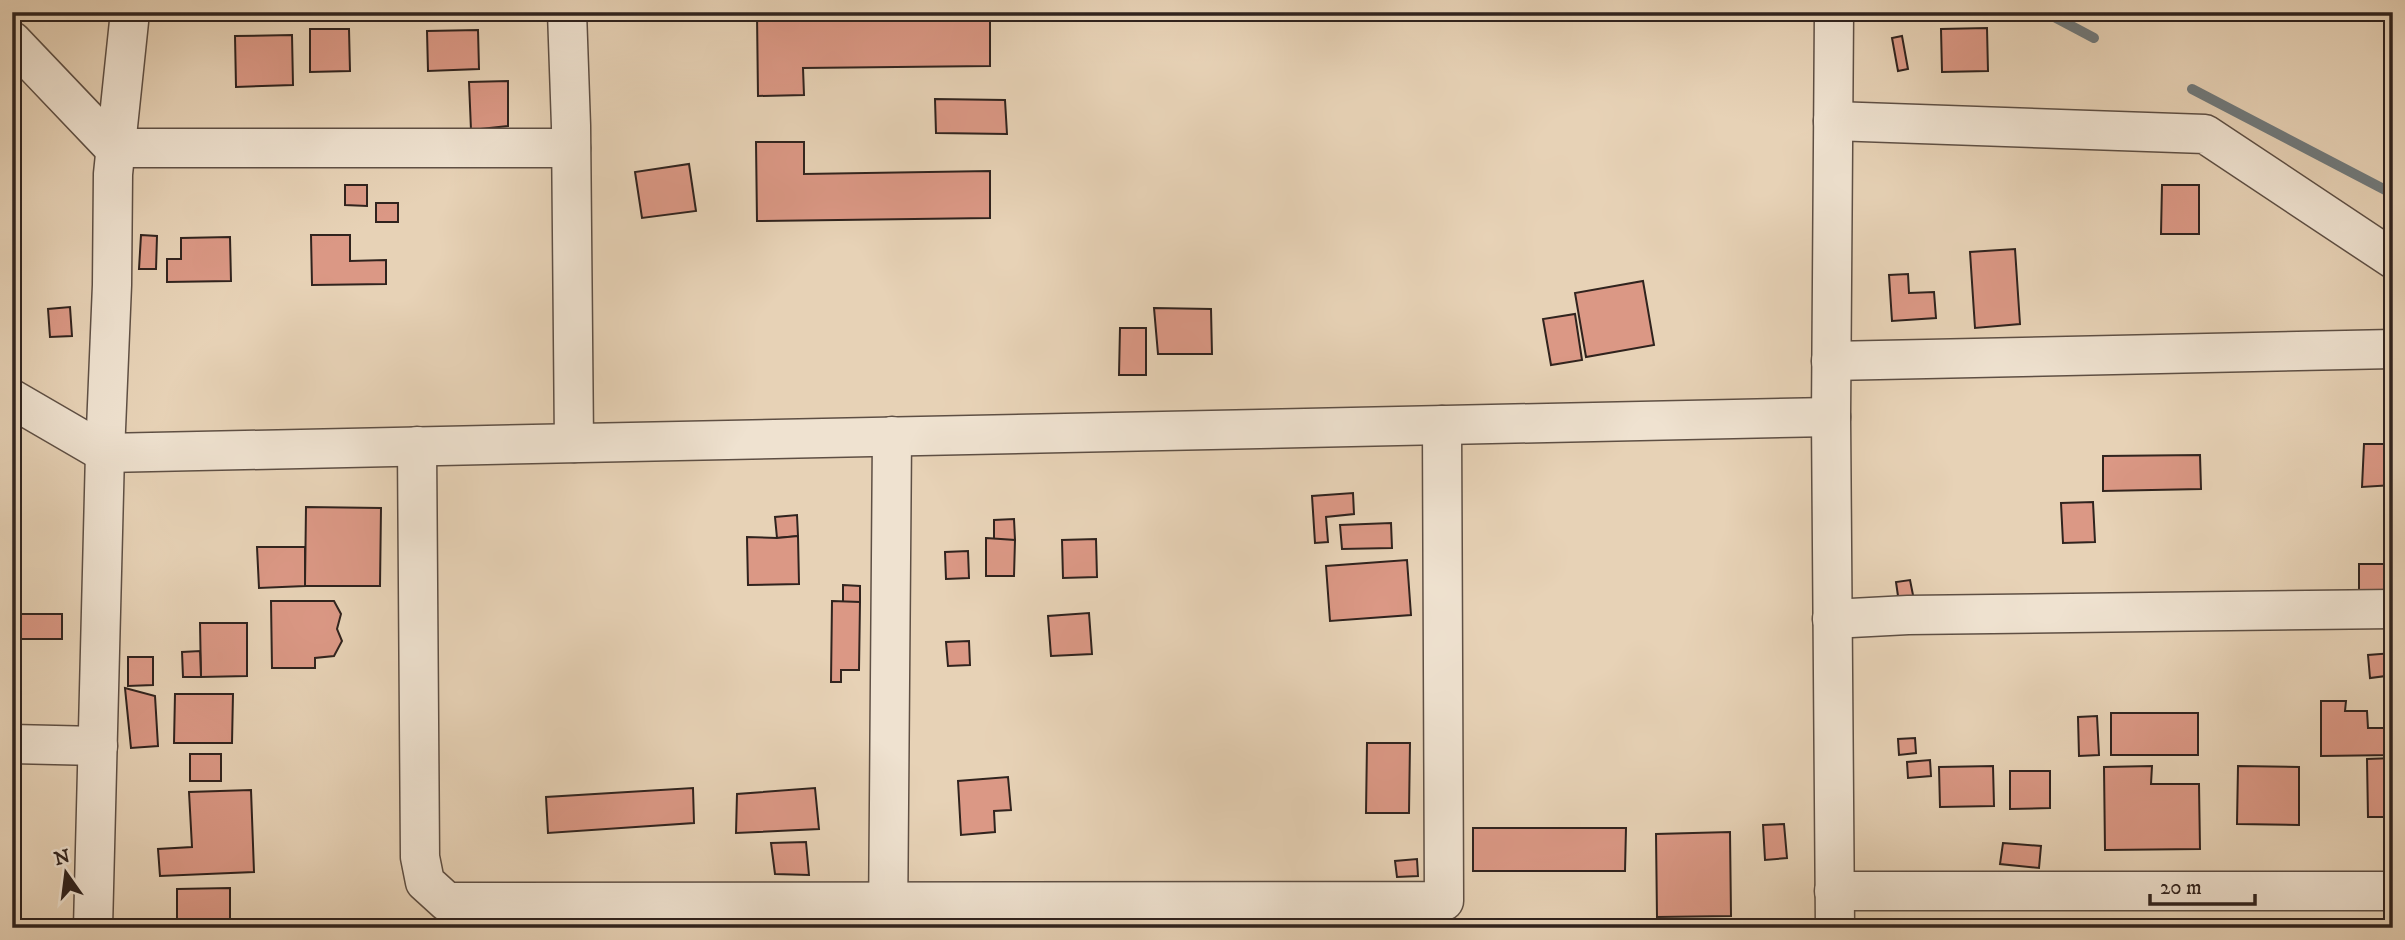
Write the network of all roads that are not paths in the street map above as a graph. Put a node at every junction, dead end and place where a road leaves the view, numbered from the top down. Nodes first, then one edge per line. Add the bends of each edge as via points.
1 (130, 12) edge
2 (567, 12) edge
3 (1834, 12) edge
4 (12, 41) edge
5 (1833, 121) junction
6 (114, 148) junction
7 (571, 148) junction
8 (2393, 259) edge
9 (2393, 349) edge
10 (1831, 361) junction
11 (12, 399) edge
12 (1831, 417) junction
13 (1442, 425) junction
14 (892, 436) junction
15 (574, 443) junction
16 (417, 446) junction
17 (105, 453) junction
18 (2393, 609) edge
19 (1832, 620) junction
20 (12, 744) edge
21 (98, 746) junction
22 (2393, 891) edge
23 (1834, 909) edge
24 (889, 915) edge
25 (953, 915) edge
26 (93, 928) edge

1 - 6 street
2 - 7 street
3 - 5 street
4 - 6 street
5 - 8 street via 2205,134
5 - 10 street
6 - 7 street
6 - 17 street
7 - 15 street
9 - 10 street
10 - 12 street
11 - 17 street
12 - 13 street
12 - 19 street
13 - 14 street
13 - 25 street via 1444,901
14 - 15 street
14 - 24 street
15 - 16 street
16 - 17 street
16 - 24 street via 420,857 425,882 447,902
17 - 21 street
18 - 19 street via 1908,615
19 - 23 street
20 - 21 street
21 - 26 street
22 - 23 street
24 - 25 street

